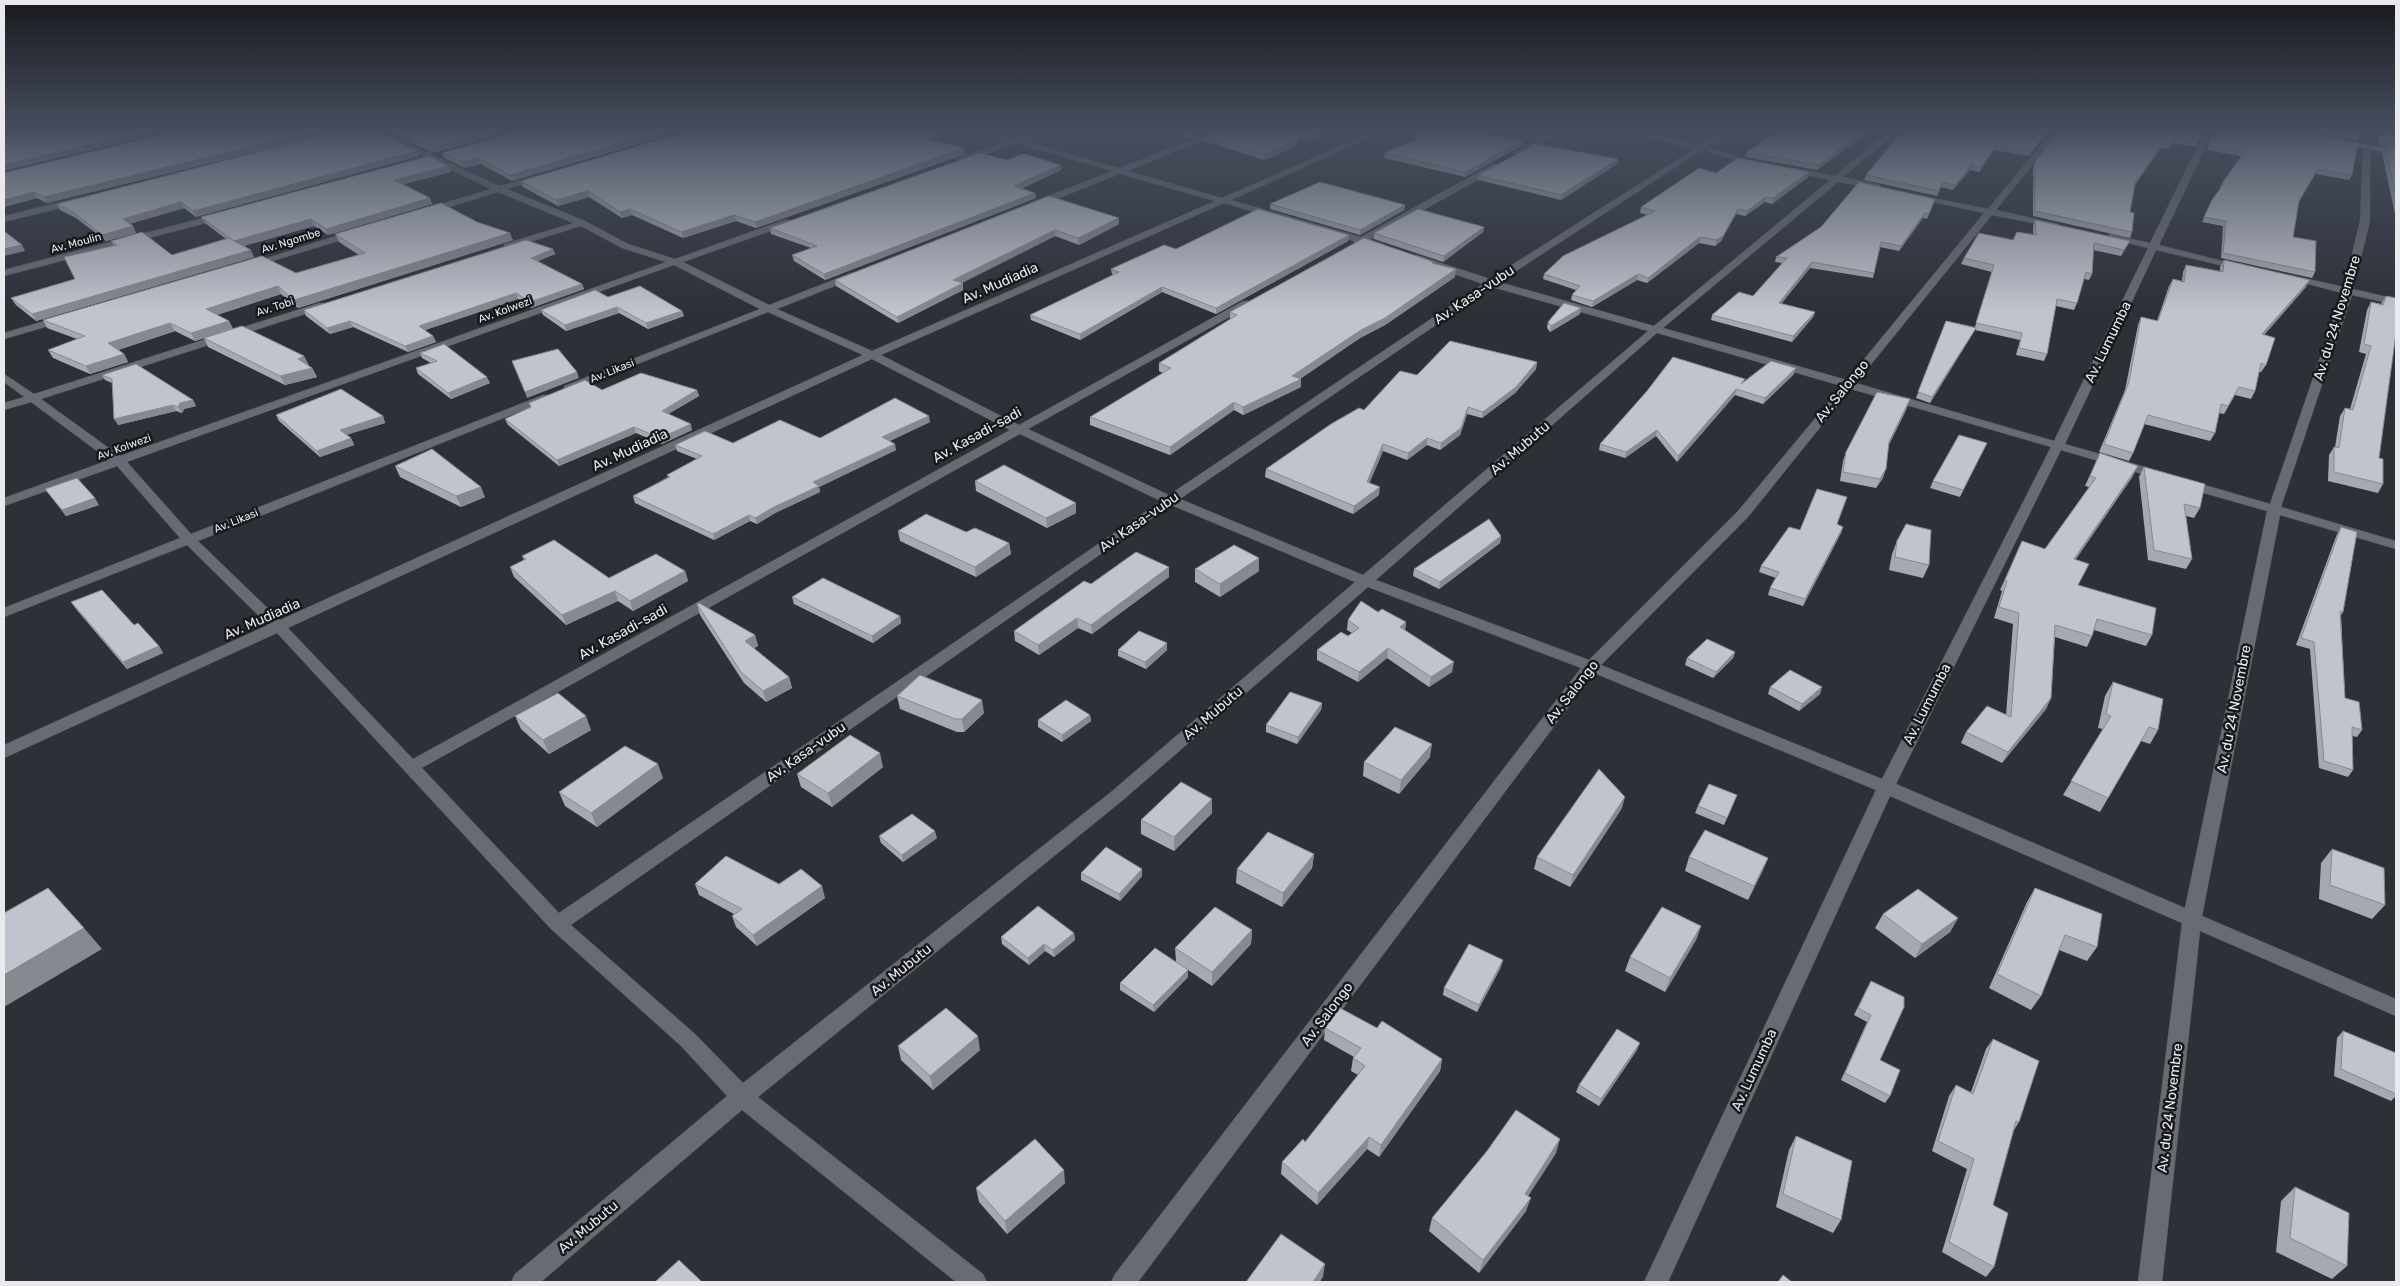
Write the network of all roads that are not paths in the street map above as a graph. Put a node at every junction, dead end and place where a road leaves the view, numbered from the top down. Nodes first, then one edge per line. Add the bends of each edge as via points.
1 (491, 191) edge
2 (503, 191) edge
3 (1069, 191) edge
4 (1194, 191) edge
5 (1247, 191) edge
6 (1450, 191) edge
7 (1635, 191) edge
8 (1822, 191) edge
9 (2007, 191) edge
10 (2181, 191) edge
11 (2366, 191) edge
12 (1904, 193) edge
13 (90, 198) edge
14 (1227, 200) junction
15 (1025, 208) edge
16 (1990, 212) junction
17 (228, 214) edge
18 (414, 215) edge
19 (4, 219) edge
20 (796, 219) edge
21 (582, 222) junction
22 (2067, 228) edge
23 (368, 229) edge
24 (2096, 234) edge
25 (1362, 240) junction
26 (2154, 247) junction
27 (1345, 249) edge
28 (496, 250) edge
29 (675, 262) junction
30 (238, 269) edge
31 (869, 269) edge
32 (2251, 269) edge
33 (4, 273) edge
34 (2280, 276) edge
35 (1491, 283) junction
36 (2348, 291) junction
37 (1259, 296) edge
38 (335, 301) edge
39 (2396, 302) edge
40 (767, 308) junction
41 (79, 314) edge
42 (1656, 329) junction
43 (4, 336) edge
44 (872, 355) junction
45 (4, 377) edge
46 (1848, 384) junction
47 (32, 398) junction
48 (4, 407) edge
49 (1018, 429) junction
50 (2058, 445) junction
51 (120, 462) junction
52 (1170, 500) junction
53 (4, 502) edge
54 (2274, 510) junction
55 (189, 540) junction
56 (2396, 545) edge
57 (1366, 581) junction
58 (4, 612) edge
59 (280, 628) junction
60 (1591, 666) junction
61 (4, 752) edge
62 (411, 767) junction
63 (1886, 787) junction
64 (2192, 919) junction
65 (558, 924) junction
66 (2396, 1008) edge
67 (742, 1097) junction
68 (523, 1282) edge
69 (975, 1282) edge
70 (1123, 1282) edge
71 (1656, 1282) edge
72 (2150, 1282) edge

1 - 18 street
2 - 21 street
3 - 15 street
4 - 14 street
5 - 14 street, Av. Mudiadia
6 - 25 street
7 - 35 street, Av. Kasa-vubu
8 - 42 street, Av. Mubutu
9 - 16 street, Av. Salongo
10 - 26 street, Av. Lumumba
11 - 36 street, Av. du 24 Novembre via 2365,221
12 - 16 street
13 - 19 street
14 - 25 street
14 - 44 street, Av. Mudiadia
16 - 22 street
16 - 46 street, Av. Salongo
17 - 33 street, Av. Moulin
20 - 29 street, Av. Kolwezi
21 - 28 street
21 - 29 street via 625,246
23 - 30 street, Av. Ngombe
24 - 26 street
25 - 27 street
25 - 35 street
26 - 32 street
26 - 50 street, Av. Lumumba
29 - 40 street
29 - 51 street, Av. Kolwezi
31 - 40 street, Av. Likasi
34 - 36 street
35 - 42 street
35 - 52 street, Av. Kasa-vubu
36 - 39 street
36 - 54 street, Av. du 24 Novembre
37 - 49 street, Av. Kasadi-sadi
38 - 47 street, Av. Tobi
40 - 44 street
40 - 55 street, Av. Likasi
41 - 43 street
42 - 46 street
42 - 57 street, Av. Mubutu
44 - 49 street
44 - 59 street, Av. Mudiadia
45 - 47 street
46 - 50 street
46 - 60 street, Av. Salongo via 1743,514
47 - 48 street, Av. Tobi
47 - 51 street
49 - 52 street
49 - 62 street, Av. Kasadi-sadi
50 - 54 street
50 - 63 street, Av. Lumumba
51 - 53 street, Av. Kolwezi
51 - 55 street
52 - 57 street
52 - 65 street, Av. Kasa-vubu
54 - 56 street
54 - 64 street, Av. du 24 Novembre
55 - 58 street, Av. Likasi
55 - 59 street
57 - 60 street
57 - 67 street, Av. Mubutu via 1117,796
59 - 61 street, Av. Mudiadia
59 - 62 street
60 - 63 street
60 - 70 street, Av. Salongo
62 - 65 street
63 - 64 street
63 - 71 street, Av. Lumumba
64 - 66 street
64 - 72 street, Av. du 24 Novembre
65 - 67 street via 688,1040
67 - 68 street, Av. Mubutu
67 - 69 street

